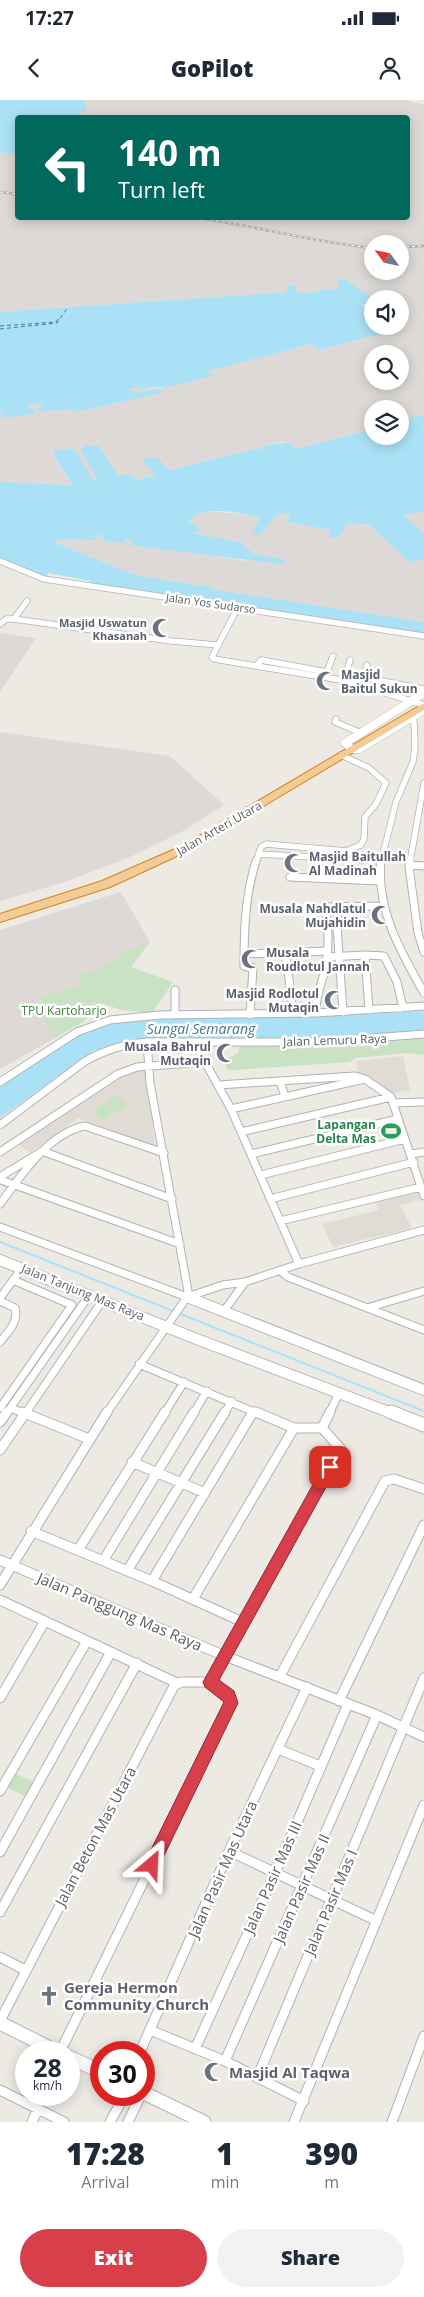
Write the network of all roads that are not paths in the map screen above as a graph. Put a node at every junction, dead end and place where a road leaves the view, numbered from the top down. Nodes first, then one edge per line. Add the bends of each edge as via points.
1 (0, 561) edge
2 (28, 601) dead end
3 (238, 607) junction
4 (14, 619) junction
5 (0, 624) edge
6 (424, 636) edge
7 (218, 645) junction
8 (333, 656) dead end
9 (350, 660) dead end
10 (367, 665) dead end
11 (326, 674) junction
12 (363, 677) junction
13 (424, 689) edge
14 (421, 702) edge
15 (410, 718) junction
16 (336, 719) dead end
17 (359, 732) junction
18 (346, 750) junction
19 (424, 783) edge
20 (260, 854) junction
21 (381, 861) junction
22 (409, 865) junction
23 (424, 866) edge
24 (290, 877) dead end
25 (380, 881) junction
26 (384, 906) junction
27 (338, 908) junction
28 (0, 911) edge
29 (424, 915) edge
30 (416, 916) junction
31 (0, 918) edge
32 (424, 952) edge
33 (286, 953) junction
34 (244, 954) junction
35 (327, 954) junction
36 (365, 955) junction
37 (341, 956) junction
38 (175, 990) dead end
39 (424, 993) edge
40 (424, 1006) edge
41 (403, 1008) junction
42 (369, 1010) junction
43 (343, 1012) junction
44 (293, 1013) junction
45 (316, 1013) junction
46 (250, 1014) junction
47 (175, 1015) junction
48 (424, 1034) edge
49 (147, 1042) junction
50 (148, 1065) junction
51 (317, 1079) junction
52 (365, 1079) junction
53 (280, 1081) junction
54 (0, 1082) edge
55 (219, 1086) junction
56 (319, 1089) junction
57 (285, 1097) junction
58 (392, 1100) junction
59 (424, 1102) edge
60 (232, 1109) junction
61 (398, 1119) junction
62 (0, 1125) edge
63 (241, 1132) junction
64 (405, 1139) junction
65 (0, 1152) edge
66 (42, 1152) junction
67 (424, 1152) edge
68 (164, 1153) junction
69 (252, 1154) junction
70 (411, 1154) junction
71 (414, 1162) junction
72 (260, 1175) junction
73 (0, 1180) edge
74 (14, 1185) junction
75 (421, 1186) junction
76 (424, 1196) edge
77 (172, 1199) junction
78 (270, 1199) junction
79 (0, 1204) edge
80 (280, 1221) junction
81 (0, 1227) edge
82 (424, 1230) edge
83 (180, 1244) junction
84 (0, 1260) edge
85 (299, 1264) junction
86 (22, 1268) junction
87 (281, 1271) junction
88 (13, 1280) junction
89 (245, 1282) junction
90 (424, 1291) edge
91 (90, 1294) junction
92 (187, 1296) junction
93 (0, 1299) edge
94 (103, 1300) junction
95 (366, 1308) junction
96 (224, 1311) junction
97 (167, 1324) junction
98 (424, 1330) edge
99 (0, 1342) edge
100 (139, 1364) junction
101 (184, 1382) junction
102 (424, 1390) edge
103 (207, 1391) junction
104 (340, 1393) junction
105 (232, 1401) junction
106 (0, 1408) edge
107 (11, 1408) junction
108 (254, 1411) junction
109 (25, 1413) junction
110 (0, 1422) edge
111 (424, 1425) edge
112 (294, 1428) junction
113 (322, 1428) junction
114 (89, 1438) junction
115 (0, 1450) edge
116 (132, 1462) junction
117 (157, 1473) junction
118 (182, 1483) junction
119 (424, 1489) edge
120 (205, 1493) junction
121 (424, 1525) edge
122 (31, 1531) junction
123 (78, 1550) junction
124 (0, 1560) edge
125 (103, 1560) junction
126 (11, 1565) junction
127 (127, 1571) junction
128 (152, 1581) junction
129 (0, 1584) edge
130 (193, 1599) junction
131 (0, 1600) edge
132 (45, 1621) junction
133 (245, 1623) junction
134 (87, 1641) junction
135 (111, 1652) junction
136 (225, 1656) junction
137 (137, 1663) junction
138 (280, 1676) junction
139 (424, 1678) edge
140 (210, 1682) junction
141 (177, 1683) junction
142 (307, 1687) junction
143 (0, 1698) edge
144 (344, 1702) junction
145 (377, 1715) junction
146 (403, 1727) junction
147 (424, 1736) edge
148 (278, 1748) junction
149 (320, 1766) junction
150 (0, 1791) edge
151 (424, 1805) edge
152 (229, 1851) junction
153 (0, 1852) edge
154 (276, 1871) junction
155 (302, 1886) junction
156 (331, 1899) junction
157 (0, 1912) edge
158 (377, 1921) junction
159 (0, 1957) edge
160 (25, 1970) junction
161 (0, 2022) edge
162 (150, 2030) junction
163 (424, 2036) edge
164 (37, 2041) edge
165 (64, 2041) edge
166 (145, 2041) edge
167 (194, 2048) junction
168 (225, 2062) junction
169 (257, 2078) junction
170 (0, 2090) edge
171 (155, 2100) edge
172 (304, 2101) junction
173 (119, 2106) edge
174 (136, 2106) edge
175 (38, 2109) junction
176 (32, 2122) edge
177 (64, 2122) edge
178 (110, 2122) edge
179 (128, 2122) edge
180 (204, 2122) edge
181 (294, 2122) edge
182 (392, 2122) edge

1 - 3 street, Jalan Yos Sudarso via 44,579
2 - 4 street
3 - 6 street, Jalan Yos Sudarso
3 - 7 street
4 - 5 street via 6,619
4 - 7 street via 170,642
7 - 11 street via 214,659
8 - 11 street
9 - 12 street via 346,674
10 - 12 street
11 - 14 street
12 - 13 street
14 - 15 street
14 - 17 street
14 - 18 highway, Jalan Arteri Utara
15 - 18 street via 358,749
15 - 21 street via 414,722 414,758 396,801
16 - 17 street via 334,722
17 - 18 street via 345,741
18 - 20 street via 386,782 376,804 364,817 361,845 346,851 264,844
18 - 28 highway, Jalan Arteri Utara via 174,847 95,882
18 - 31 highway, Jalan Arteri Utara via 200,841 154,864 80,894
19 - 22 street
20 - 21 street
20 - 34 street via 254,863 250,881
21 - 25 street
22 - 23 street
22 - 30 street
24 - 25 street
25 - 26 street
26 - 27 street
26 - 39 street via 401,953
27 - 35 street via 325,907
27 - 37 street
29 - 30 street
30 - 32 street
33 - 34 street
33 - 35 street
33 - 44 street
34 - 46 street via 245,966 253,968
35 - 37 street
35 - 45 street via 320,990 314,1002
36 - 37 street
36 - 41 street via 384,956 397,982
36 - 42 street
37 - 43 street
38 - 47 street
40 - 41 street
41 - 42 street
42 - 43 street
43 - 45 street
44 - 45 street
44 - 46 street
46 - 47 street
47 - 54 street via 128,1017 92,1025 59,1042
48 - 49 street, Jalan Lemuru Raya via 350,1041
49 - 50 street
49 - 62 street, Jalan Lemuru Raya via 119,1046 98,1055
50 - 55 street via 205,1062
50 - 65 street via 118,1074
50 - 68 street
51 - 52 street via 355,1076
51 - 53 street
51 - 56 street
52 - 56 street
52 - 58 street
53 - 55 street
53 - 57 street
55 - 60 street
56 - 57 street
57 - 60 street
58 - 59 street
58 - 61 street
58 - 63 street
60 - 63 street
61 - 64 street
61 - 69 street
63 - 69 street
64 - 70 street
64 - 72 street
66 - 68 street via 80,1125
66 - 73 street
66 - 74 street
66 - 77 street
67 - 70 street
68 - 77 street
69 - 72 street
70 - 71 street
71 - 75 street
71 - 78 street
72 - 78 street
73 - 74 street
74 - 79 street
74 - 83 street
75 - 76 street
75 - 80 street
77 - 83 street
78 - 80 street
80 - 85 street
81 - 92 street
82 - 85 street
83 - 92 street
84 - 86 street, Jalan Tanjung Mas Raya
85 - 87 street
86 - 88 street
86 - 91 street, Jalan Tanjung Mas Raya
87 - 89 street
87 - 95 street via 288,1277
88 - 93 street
88 - 106 street via 72,1305
89 - 92 street
89 - 96 street
90 - 95 street
91 - 94 street, Jalan Tanjung Mas Raya
91 - 107 street
92 - 96 street
92 - 97 street
93 - 99 street via 16,1308 17,1314
94 - 97 street, Jalan Tanjung Mas Raya
94 - 109 street
95 - 98 street
96 - 102 street
97 - 100 street
97 - 104 street, Jalan Tanjung Mas Raya
100 - 101 street
100 - 114 street
101 - 103 street
101 - 116 street
103 - 105 street
103 - 117 street
104 - 111 street, Jalan Tanjung Mas Raya
104 - 113 street
105 - 108 street
105 - 118 street
107 - 109 street
107 - 110 street
108 - 112 street
108 - 120 street
109 - 114 street
109 - 115 street
112 - 113 street
112 - 130 street
113 - 133 street via 340,1445 339,1450
114 - 122 street
116 - 117 street
116 - 123 street
117 - 118 street
117 - 125 street
118 - 120 street
118 - 127 street
119 - 138 street via 394,1480 385,1481
120 - 128 street
121 - 144 street, Jalan Pasir Mas III
122 - 123 street
122 - 126 street
123 - 125 street
124 - 126 street, Jalan Panggung Mas Raya
125 - 127 street
126 - 129 street
126 - 136 street, Jalan Panggung Mas Raya
127 - 128 street
128 - 130 street
130 - 133 street
131 - 132 street
132 - 134 street
132 - 143 street
133 - 136 street
134 - 135 street
134 - 150 street
135 - 137 street
135 - 153 street
136 - 138 street, Jalan Panggung Mas Raya
136 - 140 street
137 - 141 street
137 - 157 street
138 - 142 street, Jalan Panggung Mas Raya
139 - 146 street, Jalan Pasir Mas I
140 - 141 street
140 - 165 street via 229,1696 231,1703
141 - 160 street, Jalan Beton Mas Utara
142 - 144 street, Jalan Panggung Mas Raya
142 - 148 street, Jalan Pasir Mas Utara
144 - 145 street, Jalan Panggung Mas Raya
144 - 149 street, Jalan Pasir Mas III
145 - 146 street, Jalan Panggung Mas Raya
145 - 155 street, Jalan Pasir Mas II
146 - 147 street, Jalan Panggung Mas Raya
146 - 156 street, Jalan Pasir Mas I
148 - 149 street
148 - 152 street, Jalan Pasir Mas Utara
149 - 154 street, Jalan Pasir Mas III
151 - 158 street
152 - 154 street
152 - 162 street, Jalan Pasir Mas Utara
154 - 155 street
154 - 167 street, Jalan Pasir Mas III
155 - 156 street
155 - 168 street, Jalan Pasir Mas II
156 - 158 street
156 - 169 street, Jalan Pasir Mas I
158 - 172 street
159 - 160 street
160 - 161 street, Jalan Beton Mas Utara
161 - 164 street
162 - 166 street, Jalan Pasir Mas Utara
162 - 167 street
163 - 182 street
167 - 168 street
168 - 169 street
169 - 172 street
170 - 175 street
171 - 180 street
172 - 181 street
173 - 178 street
174 - 179 street
175 - 176 street
175 - 177 street

